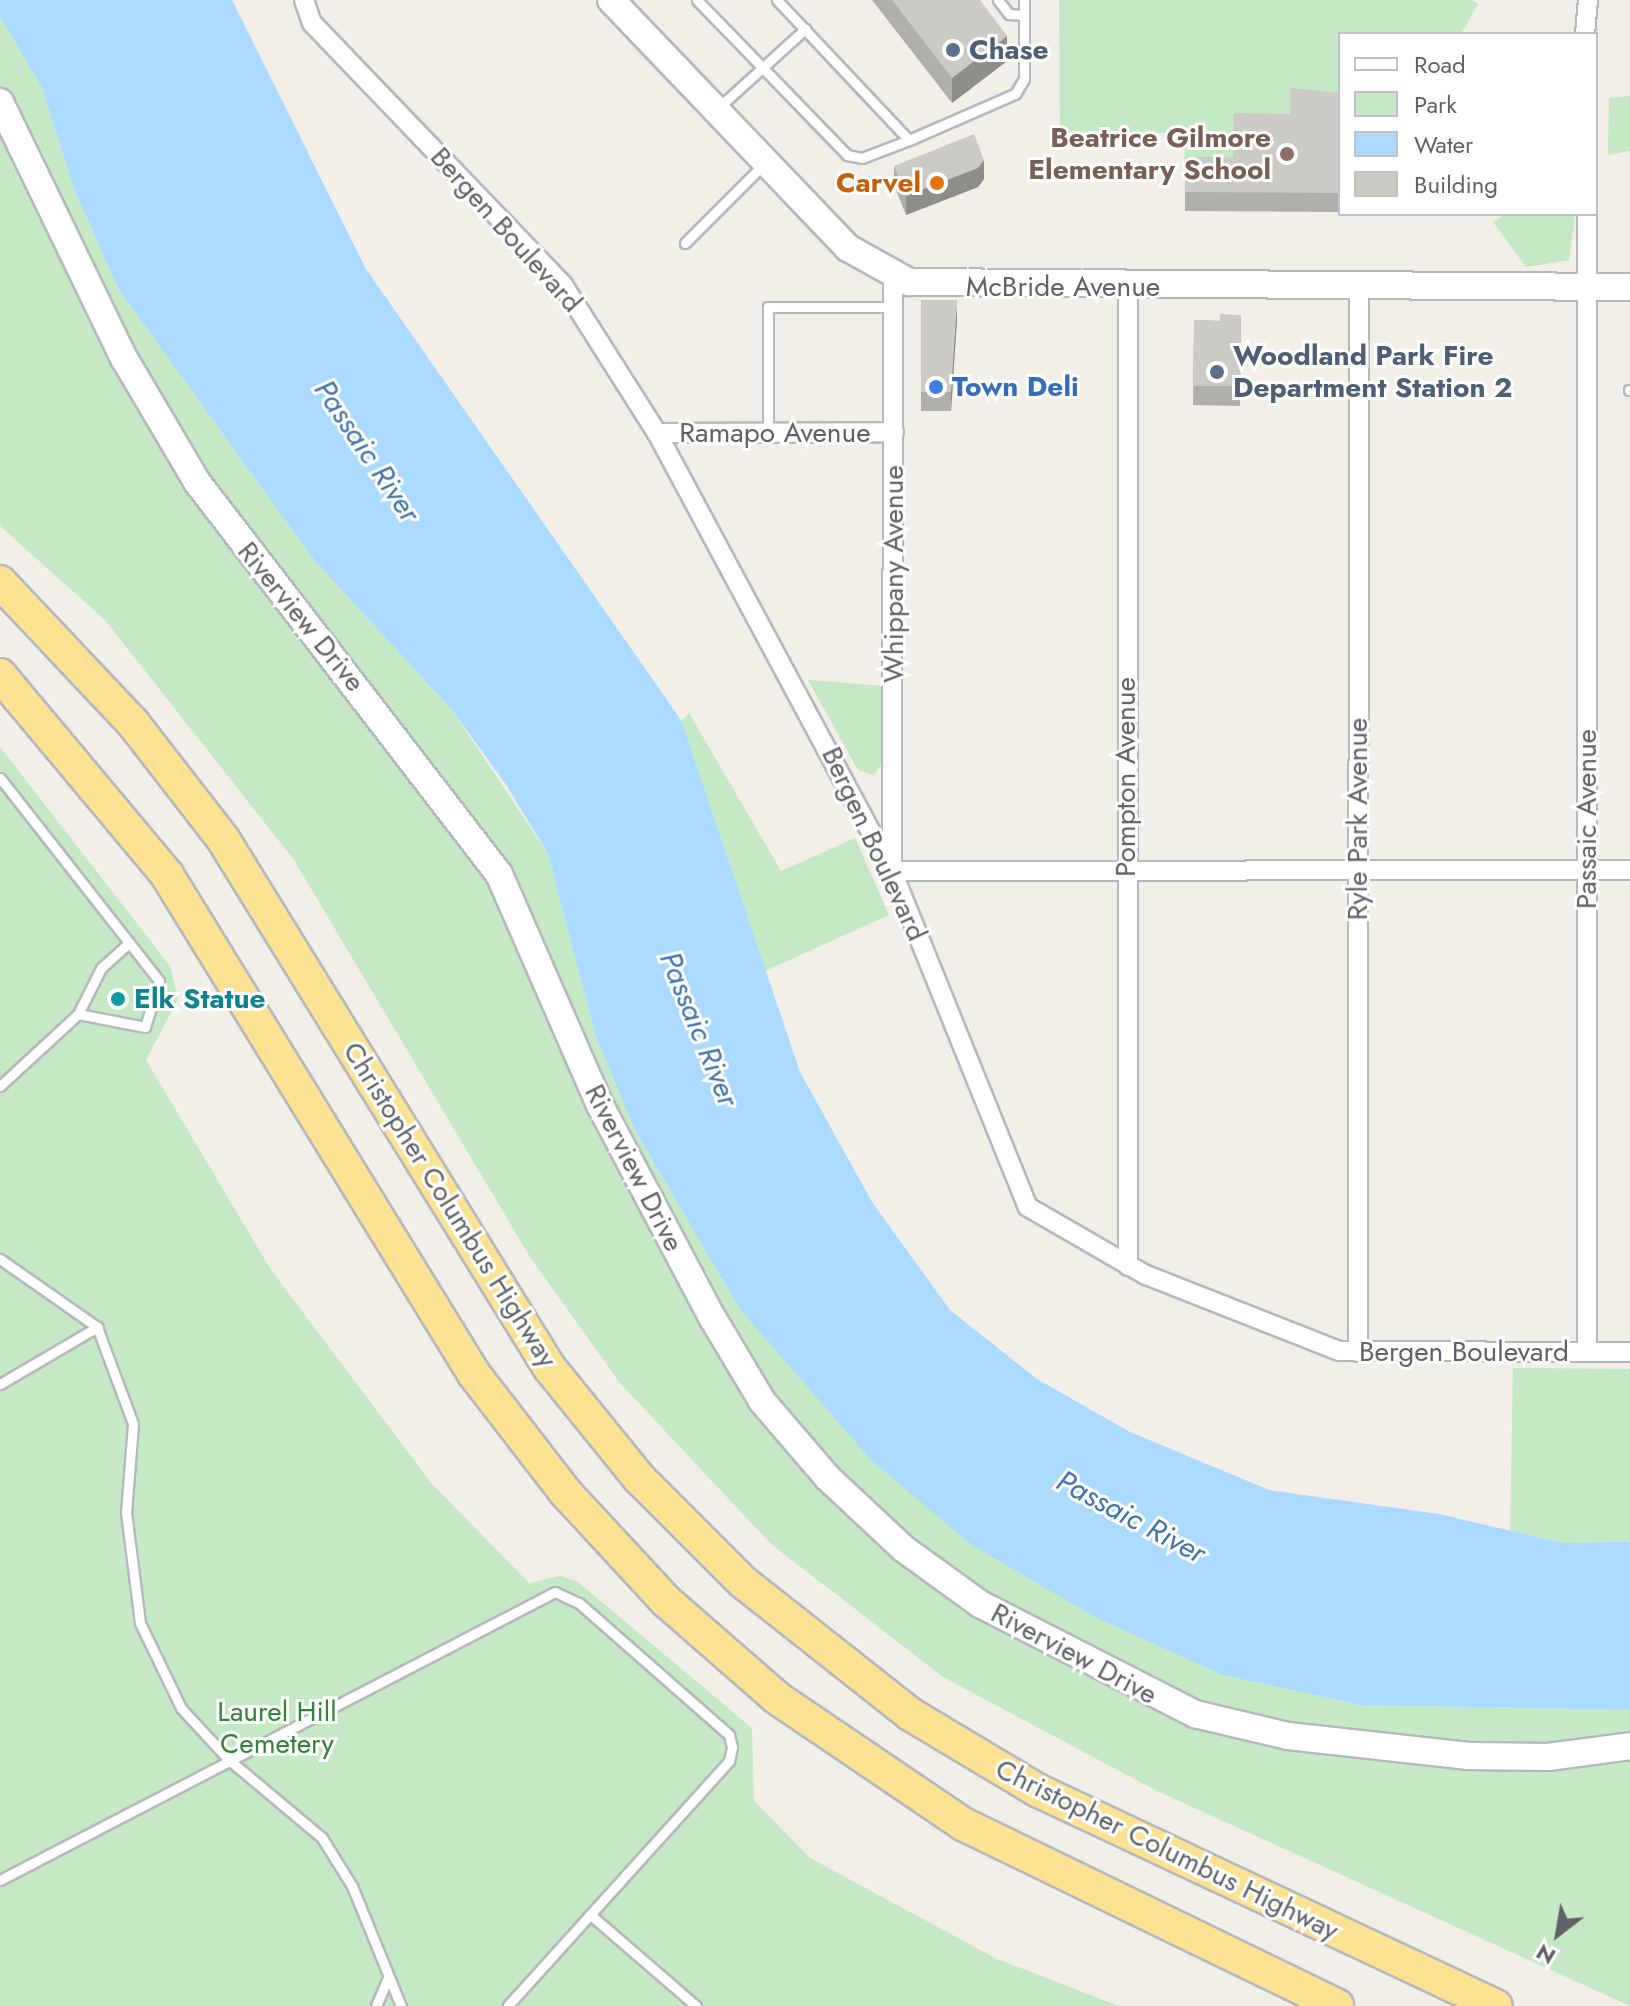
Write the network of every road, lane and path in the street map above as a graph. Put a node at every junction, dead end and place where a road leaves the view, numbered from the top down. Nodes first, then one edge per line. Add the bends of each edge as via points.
1 (304, 0) edge
2 (611, 0) edge
3 (697, 0) edge
4 (777, 0) edge
5 (998, 0) edge
6 (1024, 0) edge
7 (1590, 1) edge
8 (1024, 15) junction
9 (805, 29) junction
10 (1585, 32) edge
11 (763, 69) junction
12 (0, 102) edge
13 (716, 110) junction
14 (909, 140) junction
15 (766, 163) junction
16 (1587, 216) edge
17 (685, 243) dead end
18 (893, 276) junction
19 (1588, 285) junction
20 (1359, 286) junction
21 (1630, 287) edge
22 (1128, 288) junction
23 (893, 307) junction
24 (894, 432) junction
25 (657, 433) junction
26 (768, 433) junction
27 (0, 582) edge
28 (0, 675) edge
29 (0, 778) edge
30 (1587, 870) junction
31 (1630, 870) edge
32 (892, 871) junction
33 (1125, 871) junction
34 (1358, 871) junction
35 (129, 943) junction
36 (78, 1014) junction
37 (0, 1086) edge
38 (0, 1259) edge
39 (1128, 1266) junction
40 (97, 1327) junction
41 (1358, 1352) junction
42 (1587, 1352) junction
43 (1630, 1352) edge
44 (0, 1384) edge
45 (1630, 1746) edge
46 (228, 1759) junction
47 (0, 1880) edge
48 (593, 1917) junction
49 (388, 1978) junction
50 (376, 2006) edge
51 (401, 2006) edge
52 (508, 2006) edge
53 (696, 2006) edge
54 (1337, 2006) edge
55 (1496, 2006) edge

1 - 25 street, Bergen Boulevard via 312,23 563,285
2 - 13 street, McBride Avenue
3 - 11 lane
4 - 9 lane
5 - 8 lane via 1009,14
6 - 8 lane
7 - 10 street
8 - 14 lane via 1024,79 1015,94
9 - 11 lane
9 - 14 lane
11 - 13 lane
11 - 14 lane via 847,155 862,158
12 - 45 street, Riverview Drive via 124,358 197,482 499,874 600,1105 720,1331 762,1401 828,1478 904,1549 980,1604 1195,1714 1288,1736 1469,1756 1548,1757
13 - 15 street, McBride Avenue
15 - 17 lane
15 - 18 street, McBride Avenue via 848,248
16 - 19 street, Passaic Avenue
18 - 22 street, McBride Avenue via 930,286
18 - 23 street, Whippany Avenue
19 - 20 street, McBride Avenue
19 - 21 street, McBride Avenue
19 - 30 street, Passaic Avenue
20 - 22 street, McBride Avenue
20 - 34 street, Ryle Park Avenue
22 - 33 street, Pompton Avenue
23 - 24 street, Whippany Avenue
23 - 26 lane via 768,307
24 - 26 street, Ramapo Avenue
24 - 32 street, Whippany Avenue
25 - 26 street, Ramapo Avenue
25 - 32 street, Bergen Boulevard
27 - 55 highway, Christopher Columbus Highway via 133,723 223,839 549,1367 639,1478 743,1582 899,1706 1037,1790
28 - 54 highway via 115,804 184,899 474,1374 566,1493 666,1601 777,1698 963,1824
29 - 35 lane
30 - 31 street
30 - 34 street
30 - 42 street, Passaic Avenue
32 - 33 street
32 - 39 street, Bergen Boulevard via 1019,1194 1041,1219
33 - 34 street
33 - 39 street, Pompton Avenue
34 - 41 street, Ryle Park Avenue
35 - 36 lane via 101,968
35 - 36 lane via 159,981 145,1027
36 - 37 lane
38 - 40 lane
39 - 41 street, Bergen Boulevard
40 - 44 lane
40 - 46 lane via 133,1424 126,1512 140,1623 181,1708
41 - 42 street, Bergen Boulevard
42 - 43 street, Bergen Boulevard
46 - 47 lane
46 - 48 lane via 555,1592 602,1623 729,1735 732,1747 729,1761
46 - 49 lane via 322,1838 352,1886
48 - 52 lane
48 - 53 lane
49 - 50 lane
49 - 51 lane

